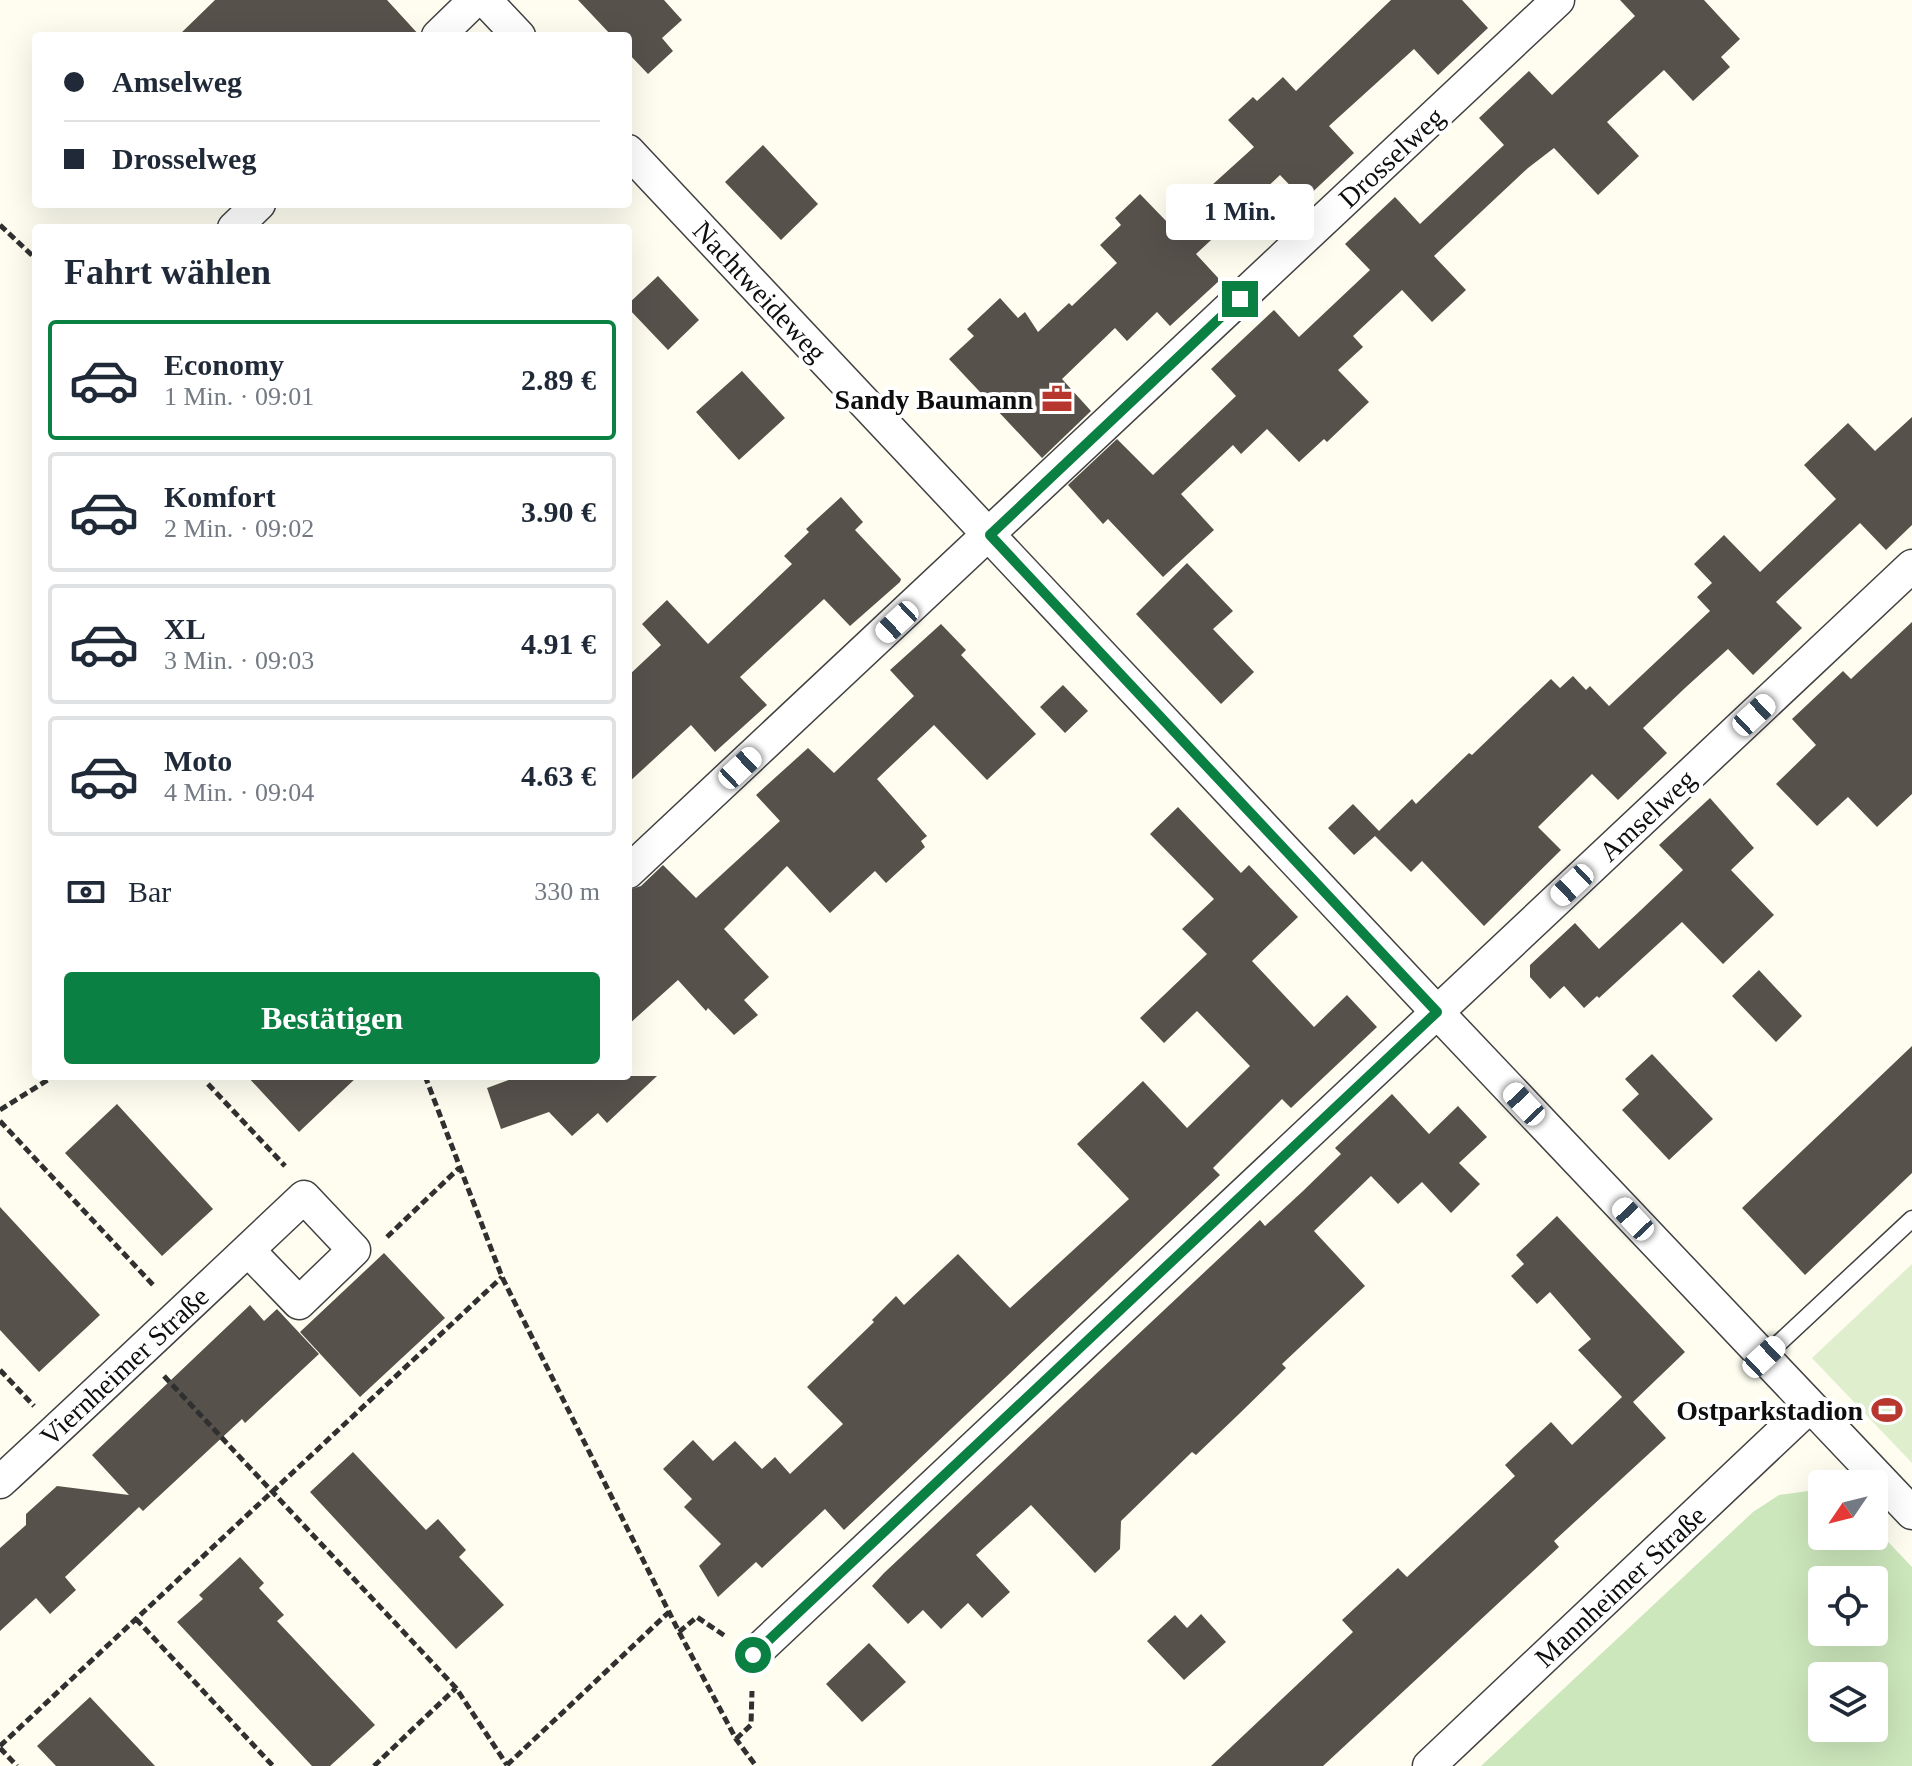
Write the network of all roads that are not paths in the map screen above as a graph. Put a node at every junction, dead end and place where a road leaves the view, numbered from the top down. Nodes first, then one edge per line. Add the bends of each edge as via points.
1 (475, 0) edge
2 (485, 0) edge
3 (1558, 0) edge
4 (442, 32) edge
5 (515, 32) edge
6 (632, 155) edge
7 (255, 208) edge
8 (238, 224) edge
9 (990, 535) junction
10 (1912, 566) edge
11 (632, 868) edge
12 (1437, 1012) junction
13 (1912, 1219) edge
14 (248, 1250) junction
15 (1764, 1357) junction
16 (1810, 1406) junction
17 (0, 1482) edge
18 (1912, 1513) edge
19 (753, 1655) road end
20 (1429, 1766) edge

1 - 4 street
2 - 5 street
3 - 9 street, Drosselweg
6 - 9 street, Nachtweideweg
7 - 8 street
9 - 11 street, Drosselweg
9 - 12 street, Nachtweideweg
10 - 12 street, Amselweg
12 - 15 street, Nachtweideweg
12 - 19 street, Amselweg
13 - 15 lane
14 - 14 street, Viernheimer Straße via 304,1197 354,1250 299,1303
14 - 17 street, Viernheimer Straße
15 - 16 street, Nachtweideweg
16 - 18 street, Nachtweideweg
16 - 20 street, Mannheimer Straße

